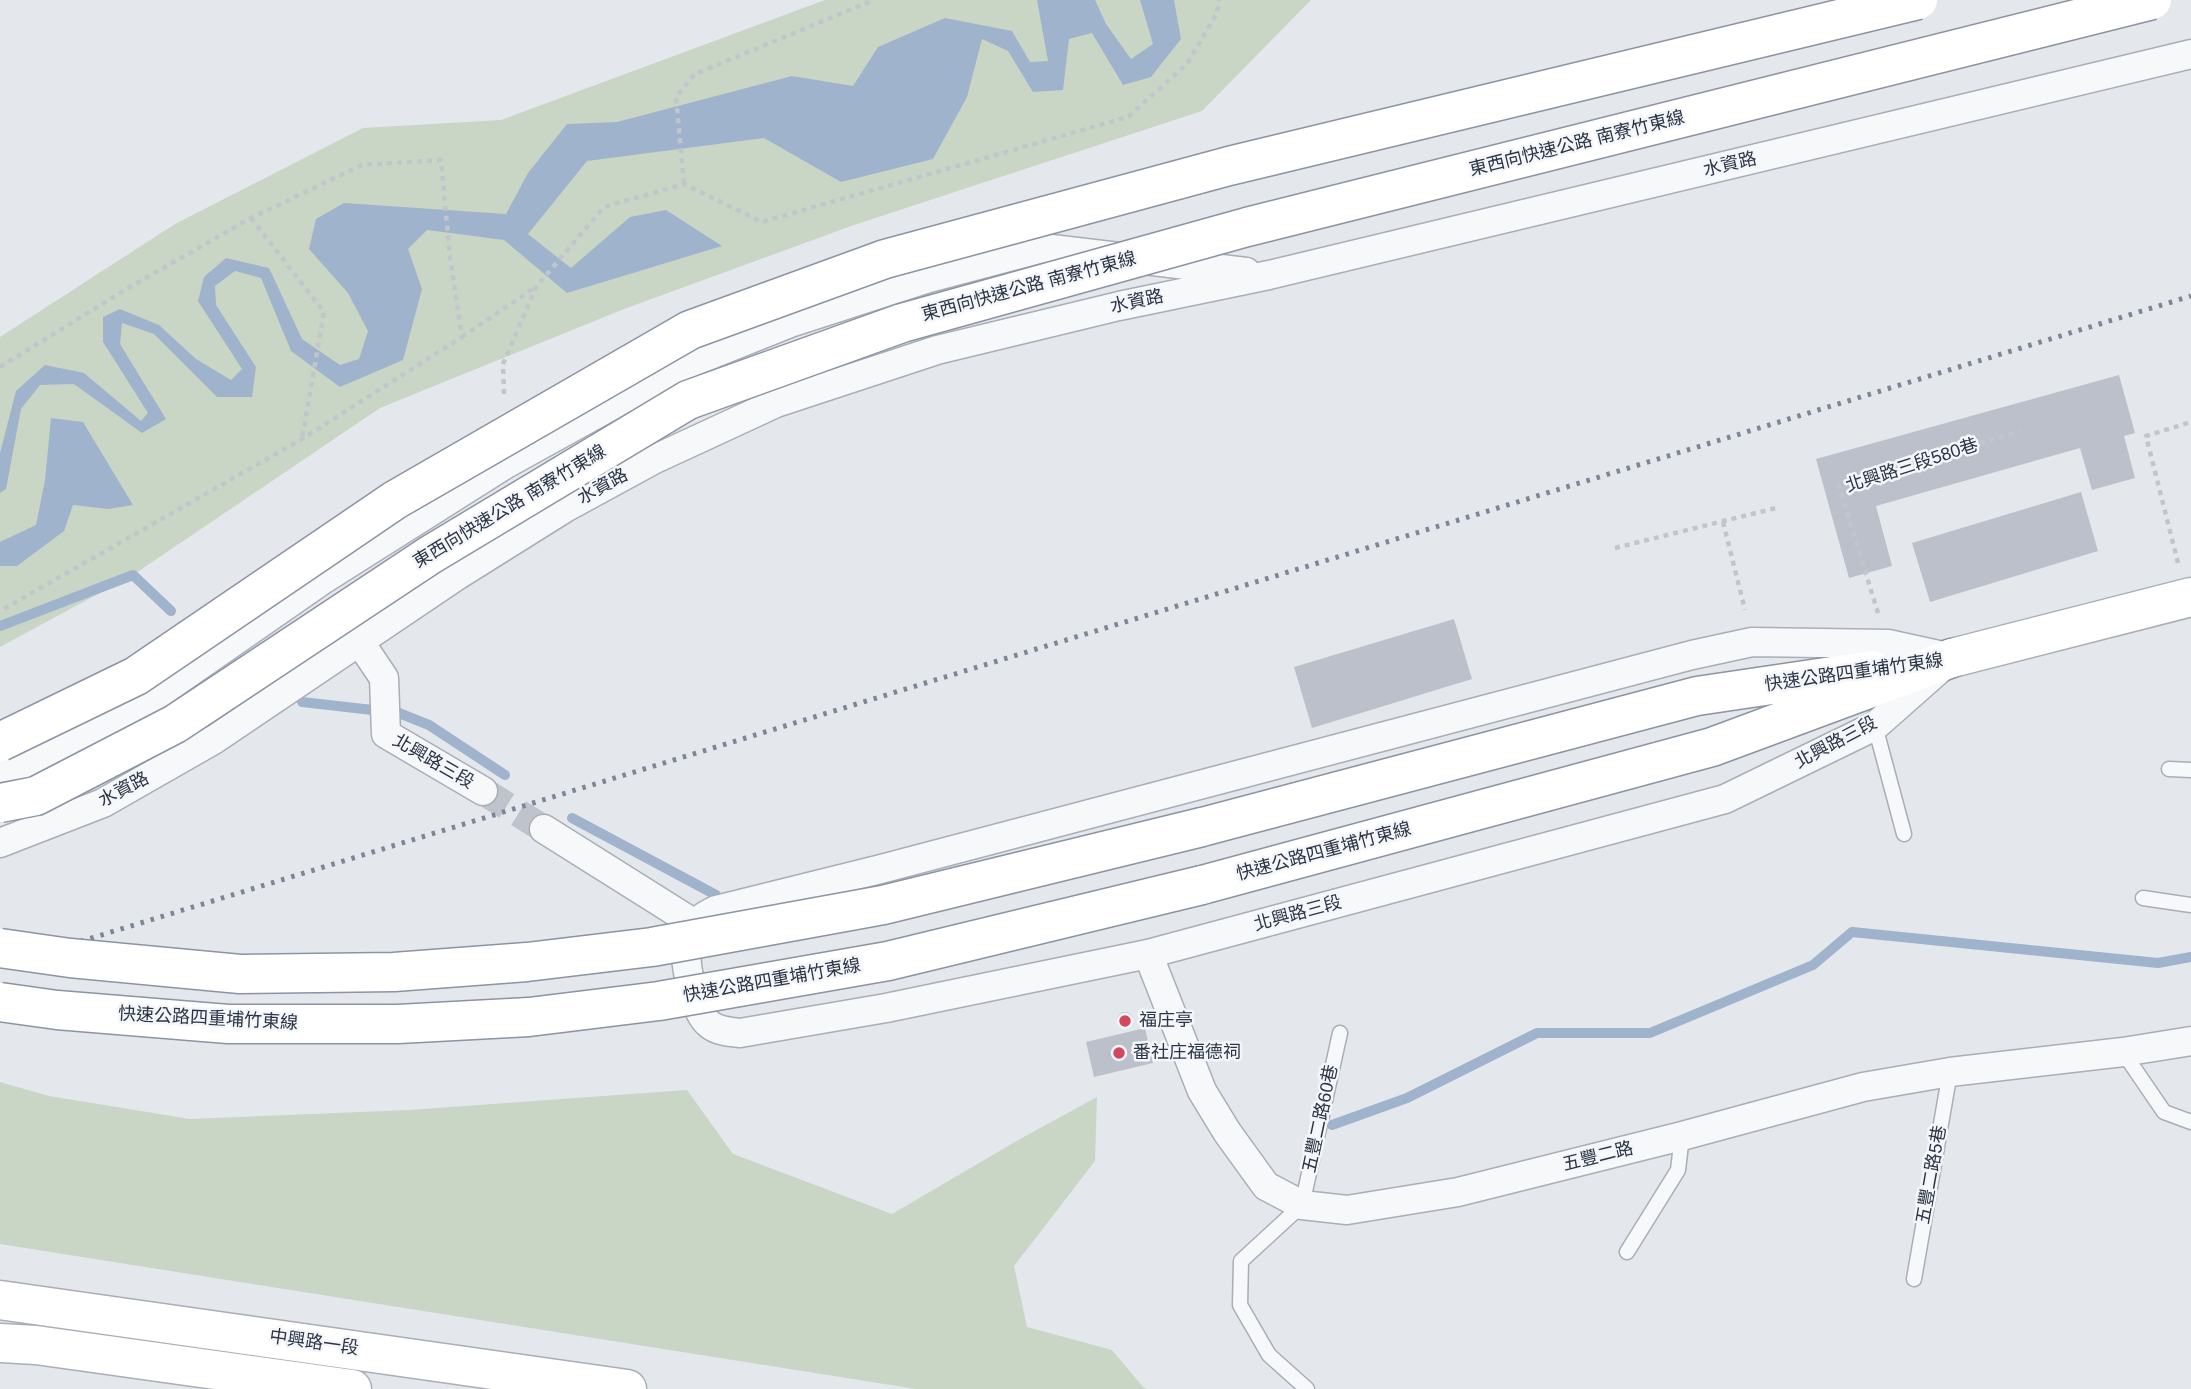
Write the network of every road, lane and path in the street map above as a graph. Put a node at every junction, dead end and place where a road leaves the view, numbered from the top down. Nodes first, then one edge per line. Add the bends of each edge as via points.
1 (874, 0) edge
2 (1219, 0) edge
3 (1918, 0) edge
4 (2152, 0) edge
5 (2191, 54) edge
6 (684, 184) junction
7 (251, 218) junction
8 (1269, 275) junction
9 (536, 287) junction
10 (462, 337) junction
11 (0, 367) edge
12 (504, 402) dead end
13 (2191, 422) edge
14 (2020, 431) dead end
15 (302, 439) junction
16 (1776, 508) dead end
17 (1723, 522) junction
18 (1615, 548) dead end
19 (321, 581) junction
20 (2189, 597) edge
21 (0, 611) edge
22 (1752, 642) junction
23 (360, 643) junction
24 (1888, 644) junction
25 (1952, 658) junction
26 (1875, 726) junction
27 (0, 742) edge
28 (2169, 769) dead end
29 (2191, 770) edge
30 (0, 774) edge
31 (483, 791) tunnel mouth
32 (0, 803) edge
33 (544, 829) tunnel mouth
34 (1904, 834) dead end
35 (0, 843) edge
36 (2143, 898) dead end
37 (2191, 905) edge
38 (695, 924) junction
39 (0, 948) edge
40 (1148, 954) junction
41 (0, 1002) edge
42 (1340, 1032) dead end
43 (2191, 1041) edge
44 (2123, 1052) junction
45 (1950, 1072) junction
46 (2191, 1122) edge
47 (1682, 1136) junction
48 (1302, 1205) junction
49 (1627, 1252) dead end
50 (1914, 1279) dead end
51 (0, 1300) edge
52 (0, 1343) edge
53 (352, 1389) edge
54 (627, 1389) edge
55 (1307, 1389) edge

1 - 6 path via 695,74 676,97
2 - 6 path via 1217,13 1187,64 1128,117 762,222
3 - 27 main road, bridge via 1229,166 885,259 690,330 395,500 136,676
4 - 32 main road, 東西向快速公路 南寮竹東線, bridge via 1247,227 902,323 688,400 430,555 175,724 36,796
5 - 8 street, 水資路
6 - 9 path via 604,207
7 - 10 path via 362,165 441,160
7 - 11 path
7 - 15 path via 324,312
8 - 19 street, 水資路 via 1043,248 929,278 790,323 685,365 506,464
8 - 23 street, 水資路 via 937,350 776,404 655,459 565,508
9 - 10 path
9 - 12 path via 503,364
10 - 15 path
13 - 20 path via 2146,436
14 - 24 path, 北興路三段580巷 via 1839,486
15 - 21 path
16 - 17 path
17 - 18 path
17 - 22 path
19 - 23 street, 北興路三段
19 - 30 street, 水資路 via 154,697
20 - 25 main road, 北興路三段
22 - 24 street, 北興路三段
22 - 38 street, 北興路三段 via 716,910
23 - 31 street, 北興路三段 via 384,678 386,734
23 - 35 street, 水資路 via 215,739 103,803
24 - 25 street, 北興路三段
25 - 26 street, 北興路三段
25 - 39 main road, 快速公路四重埔竹東線, bridge via 1697,696 1202,827 883,905 652,947 394,972 240,974
25 - 41 main road, 快速公路四重埔竹東線, bridge via 1712,747 1202,886 888,961 659,1001 529,1017 398,1024 228,1024
26 - 34 lane
26 - 40 street, 北興路三段 via 1725,799
28 - 29 lane
33 - 38 street
36 - 37 lane
38 - 40 street, 北興路三段 via 686,948 700,1015 710,1025 740,1033
40 - 48 street, 五豐二路 via 1202,1091 1227,1132 1266,1186
42 - 48 lane, 五豐二路60巷
43 - 44 street, 五豐二路
44 - 45 street, 五豐二路
44 - 46 lane via 2164,1112
45 - 47 street, 五豐二路 via 1863,1087
45 - 50 lane, 五豐二路5巷
47 - 48 street, 五豐二路 via 1458,1192 1348,1210
47 - 49 lane via 1678,1170
48 - 55 lane via 1241,1261 1240,1305 1269,1354
51 - 54 main road, 中興路一段
52 - 53 main road

